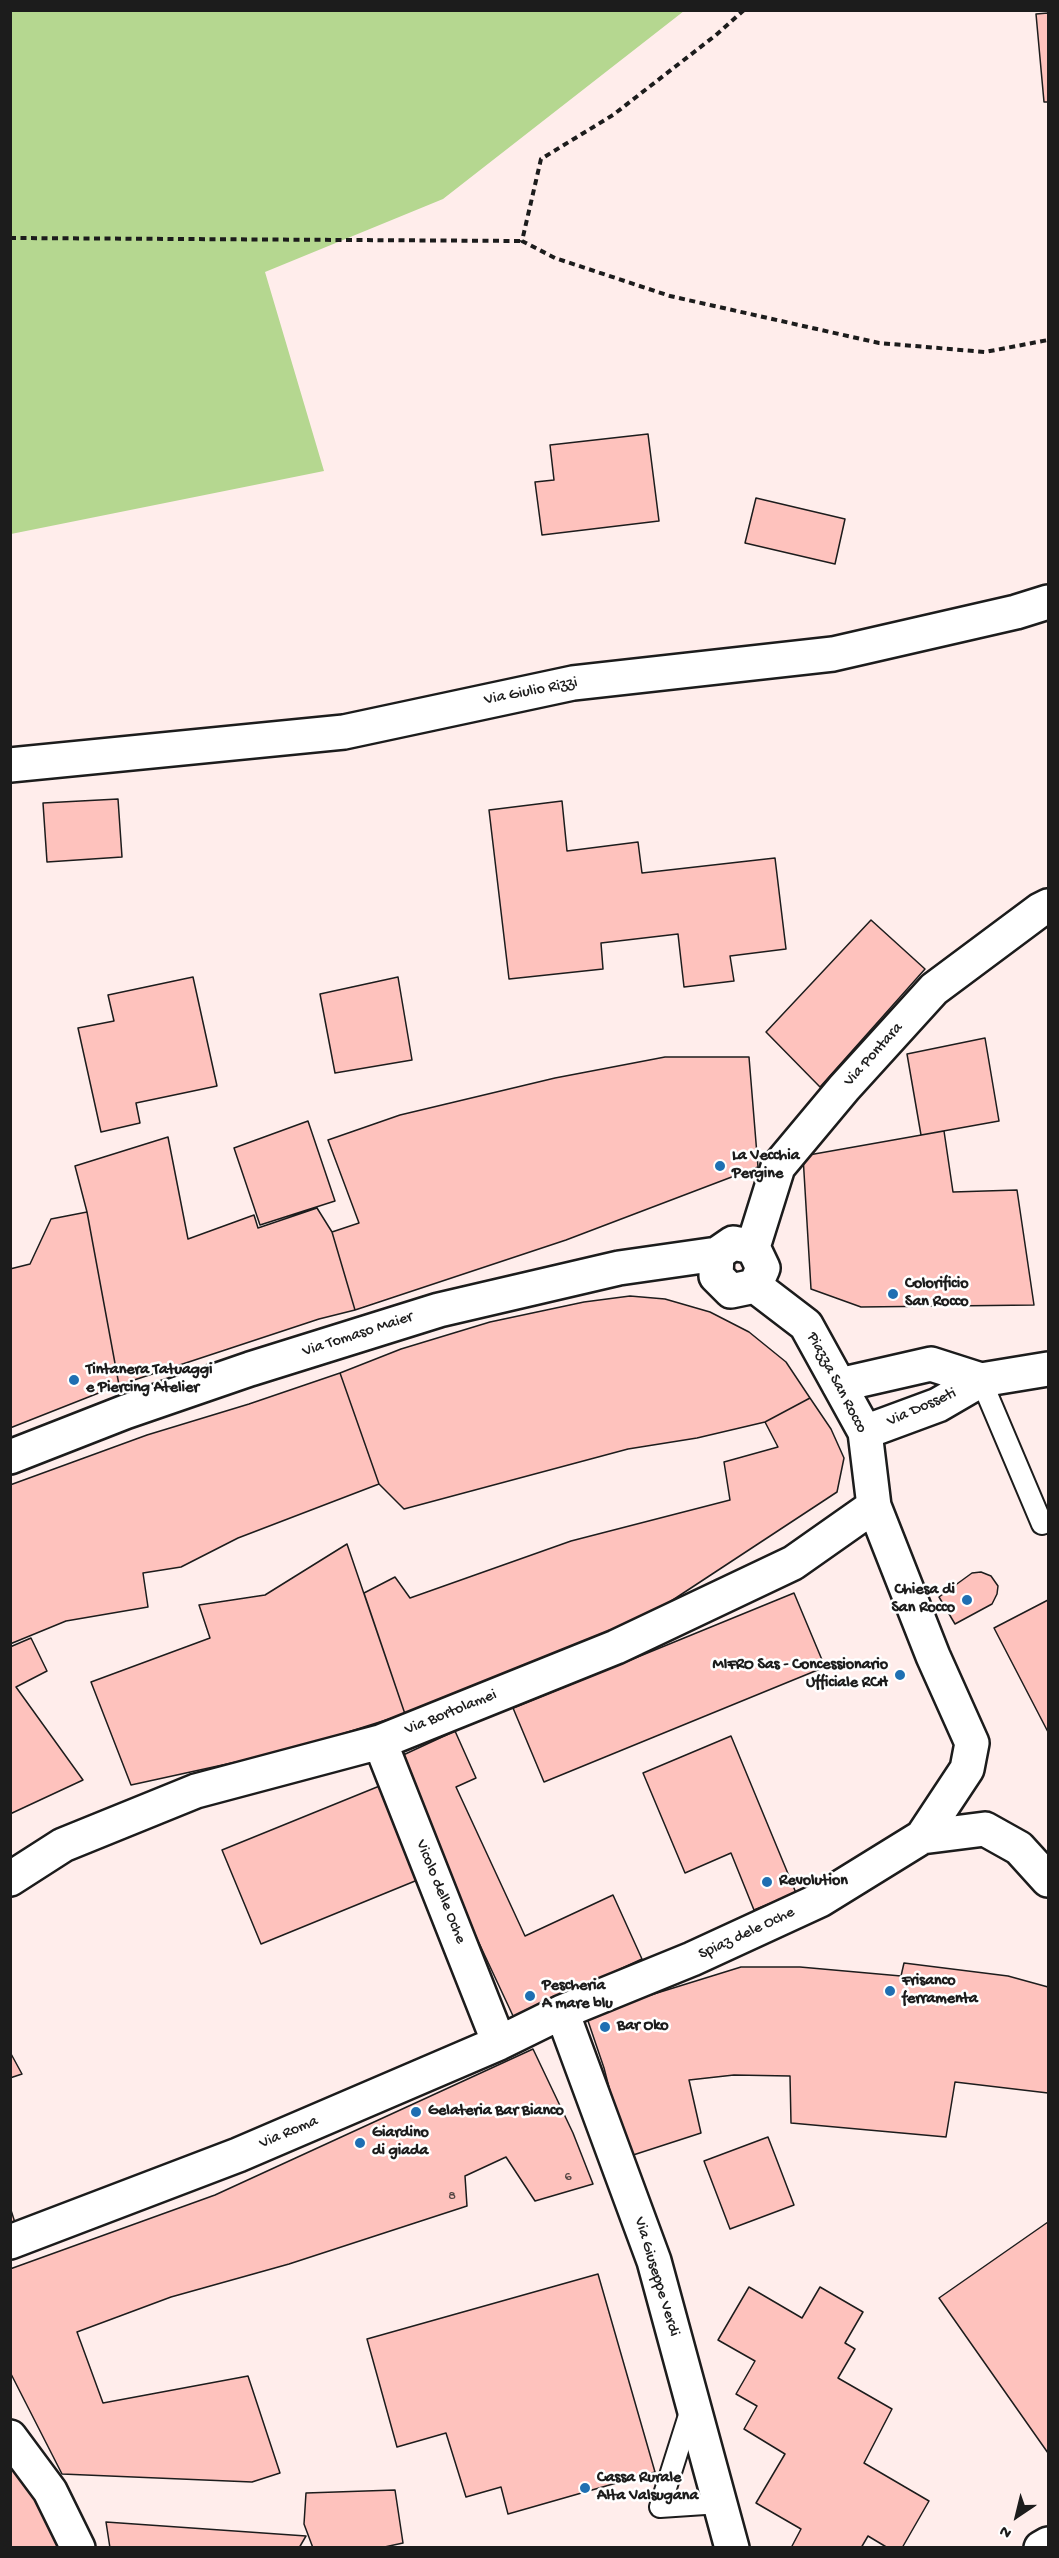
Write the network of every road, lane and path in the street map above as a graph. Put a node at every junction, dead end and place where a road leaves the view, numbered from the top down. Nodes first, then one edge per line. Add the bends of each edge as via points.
1 (744, 10) edge
2 (10, 238) edge
3 (522, 241) junction
4 (1048, 340) edge
5 (1048, 602) edge
6 (10, 765) edge
7 (1048, 906) edge
8 (753, 1247) junction
9 (717, 1254) junction
10 (755, 1286) junction
11 (1048, 1369) edge
12 (981, 1380) junction
13 (839, 1385) junction
14 (865, 1432) junction
15 (10, 1457) edge
16 (874, 1506) junction
17 (1048, 1521) edge
18 (380, 1742) junction
19 (922, 1837) junction
20 (10, 1879) edge
21 (1048, 1880) edge
22 (562, 2012) junction
23 (499, 2043) junction
24 (10, 2242) edge
25 (693, 2404) junction
26 (10, 2437) edge
27 (720, 2503) junction
28 (1048, 2544) edge
29 (78, 2547) edge
30 (732, 2547) edge
31 (1041, 2547) edge

1 - 3 path via 613,115 541,159
2 - 3 path
3 - 4 path via 555,258 670,296 879,343 985,352
5 - 6 street, Via Giulio Rizzi via 833,654 573,683 344,732
7 - 8 street, Via Pontara via 934,989 844,1088 778,1167
8 - 9 street via 733,1243
8 - 10 street via 763,1268
9 - 10 street via 716,1276 731,1291
9 - 15 street, Via Tomaso Maier via 619,1268 439,1310 250,1369
10 - 13 street, Piazza San Rocco via 806,1325
11 - 12 street, Via Dosseti
12 - 13 street via 931,1364
12 - 14 street, Via Dosseti via 938,1405
12 - 17 lane via 1042,1524
13 - 14 street, Piazza San Rocco
14 - 16 street, Piazza San Rocco
16 - 18 street, Via Bortolamei via 793,1563 616,1647
16 - 19 street, Spiaz dele Oche via 972,1743 967,1769
18 - 20 street, Via Bortolamei via 196,1791 63,1845
18 - 23 street, Vicolo delle Oche
19 - 21 street, Spiaz dele Oche via 985,1829 1019,1848
19 - 22 street, Spiaz dele Oche via 820,1900 692,1959
22 - 23 street, Via Roma
22 - 25 street, Via Giuseppe Verdi via 654,2262
23 - 24 street, Via Roma via 238,2156
25 - 27 street, Via Giuseppe Verdi
25 - 27 lane via 660,2507
26 - 29 street via 50,2491
27 - 30 street, Via Giuseppe Verdi
28 - 31 street

